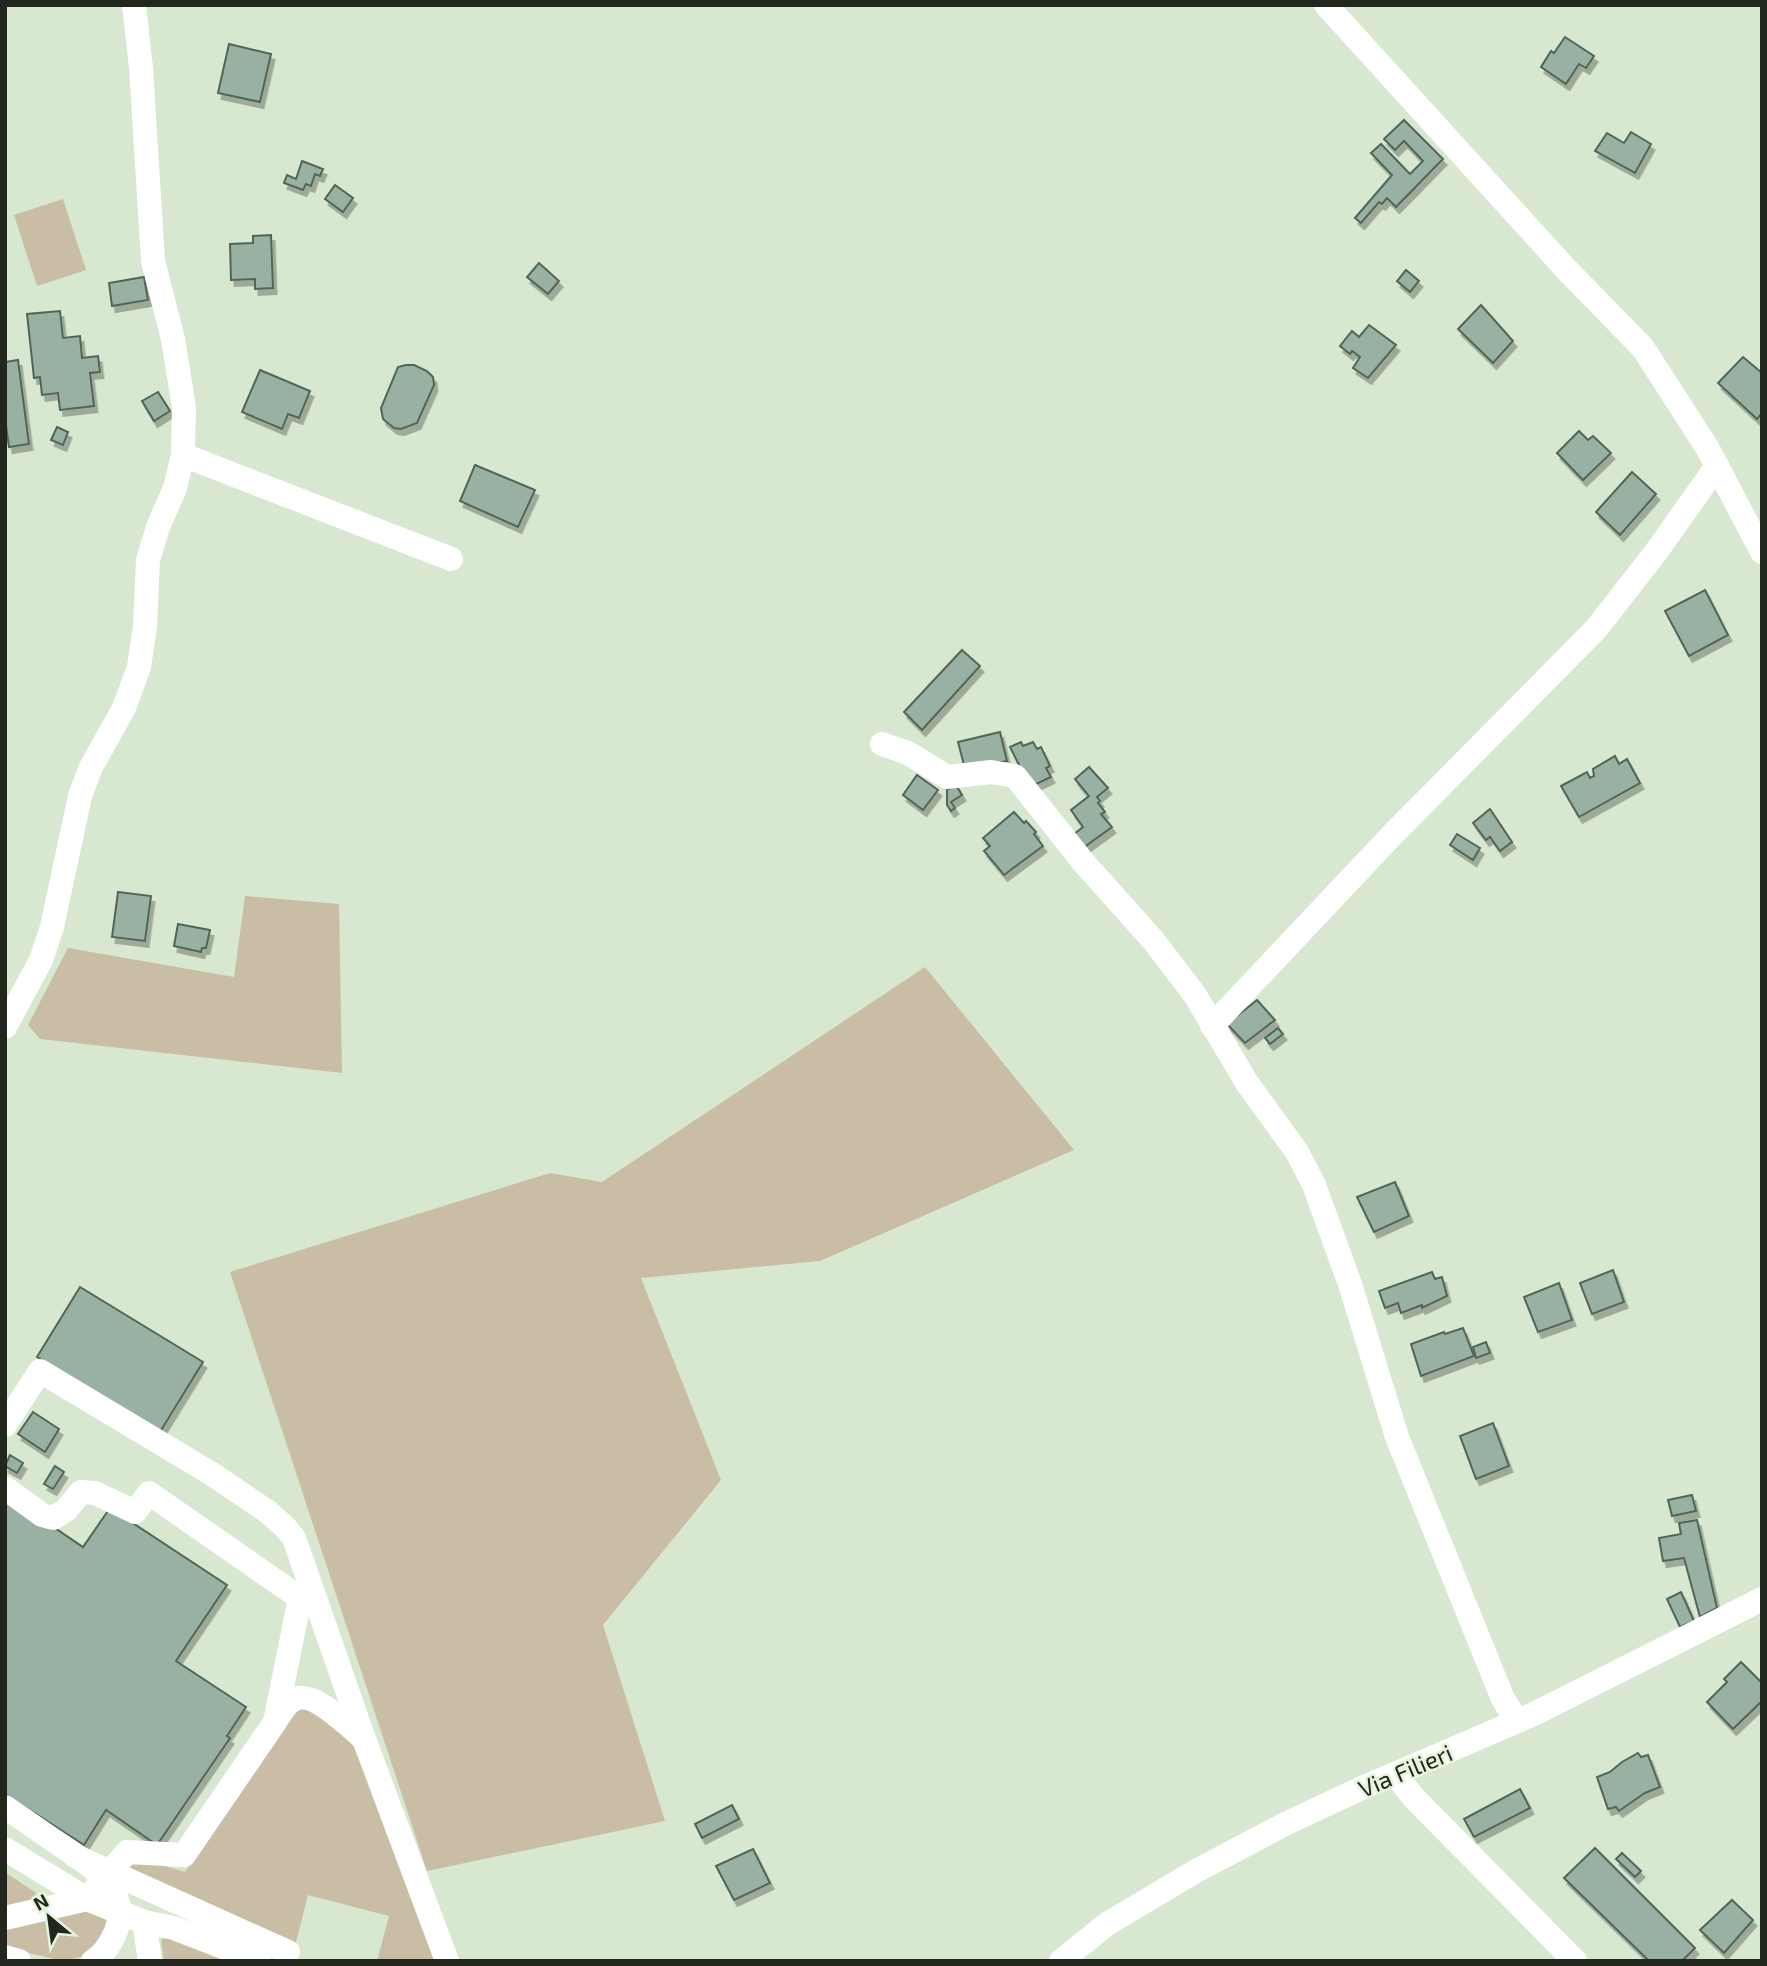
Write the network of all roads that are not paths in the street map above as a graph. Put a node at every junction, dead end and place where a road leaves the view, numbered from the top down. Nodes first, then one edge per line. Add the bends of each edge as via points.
1 (134, 5) edge
2 (1326, 5) edge
3 (183, 455) junction
4 (1717, 466) junction
5 (1762, 552) edge
6 (451, 559) dead end
7 (881, 744) dead end
8 (6, 1025) edge
9 (1212, 1026) junction
10 (5, 1425) edge
11 (5, 1488) edge
12 (1762, 1599) edge
13 (1517, 1721) junction
14 (275, 1722) junction
15 (364, 1739) junction
16 (1395, 1774) junction
17 (5, 1807) edge
18 (5, 1849) edge
19 (75, 1856) junction
20 (87, 1899) junction
21 (5, 1918) edge
22 (144, 1922) junction
23 (288, 1952) dead end
24 (5, 1957) edge
25 (97, 1959) edge
26 (19, 1961) edge
27 (150, 1961) edge
28 (259, 1961) edge
29 (447, 1961) edge
30 (1061, 1961) edge
31 (1575, 1961) edge

1 - 3 street via 153,261 184,408
2 - 4 street via 1643,348
3 - 6 street
3 - 8 street via 148,560 139,667 80,796 52,928 41,960
4 - 5 street
4 - 9 street via 1596,629
7 - 9 street via 908,753 947,777 991,772 1015,776 1153,940 1195,995
9 - 13 street via 1297,1152 1314,1185 1397,1437 1503,1699
10 - 15 street via 40,1371 268,1512 293,1538
11 - 14 street via 53,1518 81,1492 95,1493 135,1512 149,1493 300,1598
12 - 13 street, Via Filieri
13 - 16 street, Via Filieri
14 - 15 street via 288,1704 303,1697
14 - 20 street via 184,1855 127,1852
15 - 29 street
16 - 30 street, Via Filieri via 1196,1871 1107,1924
16 - 31 street
17 - 19 street
18 - 20 street
19 - 23 street
19 - 25 street via 99,1872 119,1908 112,1940
20 - 21 street
20 - 22 street
22 - 27 street
22 - 28 street via 174,1928
24 - 26 street

